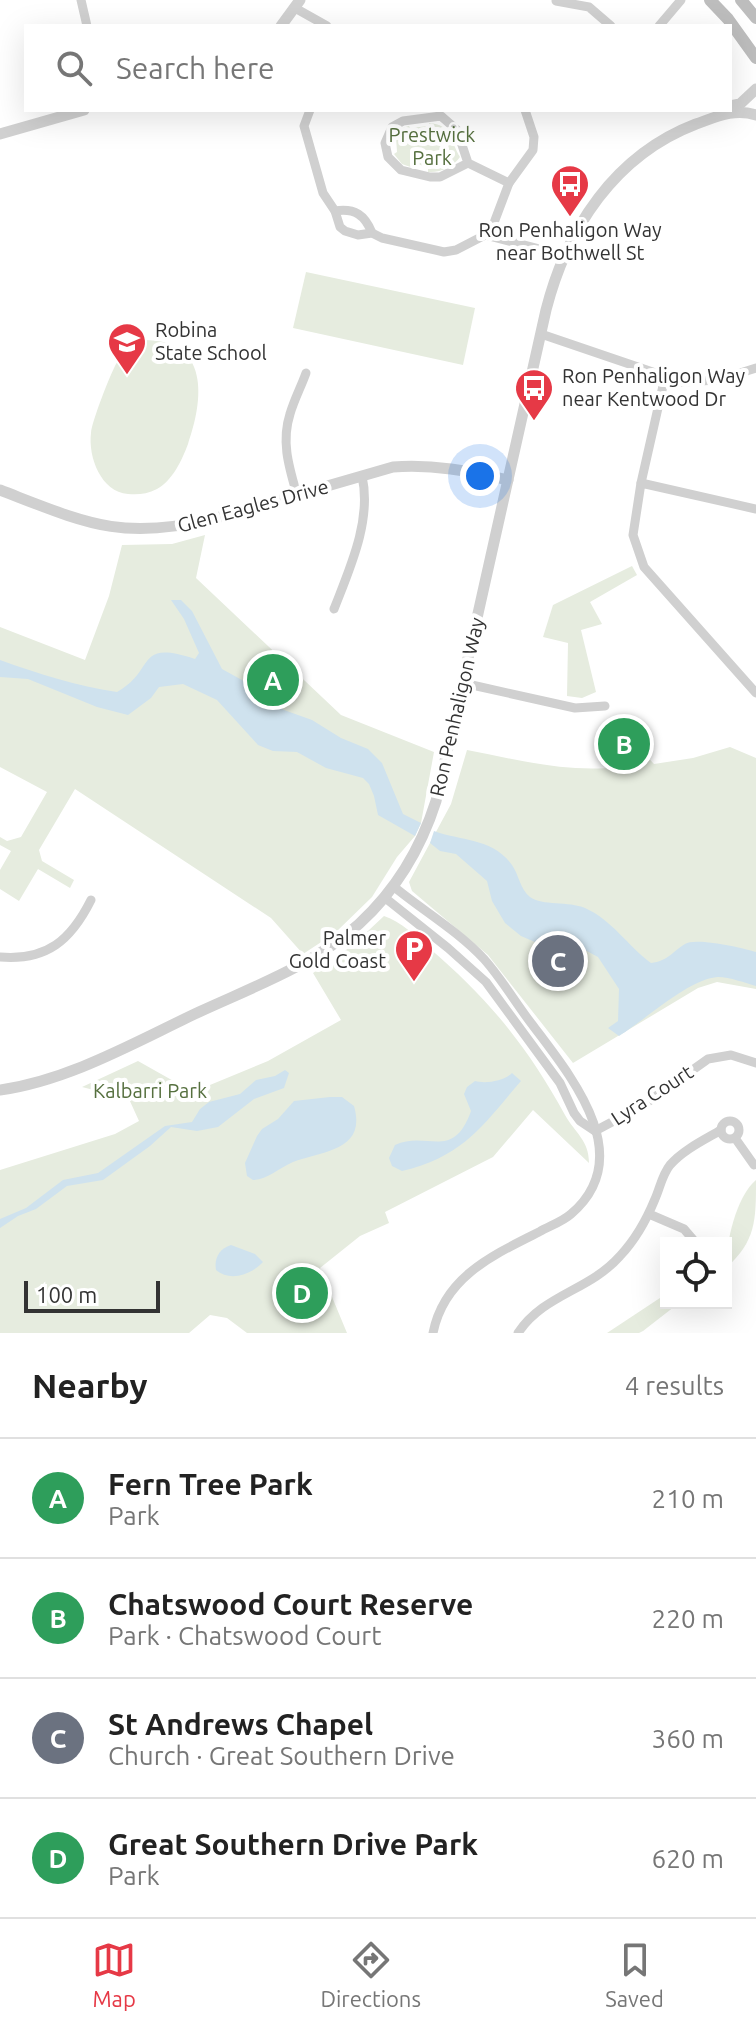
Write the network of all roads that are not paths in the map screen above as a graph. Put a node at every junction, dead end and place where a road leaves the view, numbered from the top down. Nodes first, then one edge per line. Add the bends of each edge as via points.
1 (81, 0) edge
2 (681, 0) edge
3 (710, 0) edge
4 (741, 0) edge
5 (556, 1) edge
6 (298, 4) edge
7 (756, 18) edge
8 (87, 24) edge
9 (283, 24) edge
10 (324, 24) edge
11 (609, 24) edge
12 (661, 24) edge
13 (732, 24) edge
14 (732, 25) edge
15 (756, 58) edge
16 (756, 89) edge
17 (732, 105) edge
18 (77, 112) edge
19 (309, 112) edge
20 (526, 112) edge
21 (711, 112) edge
22 (756, 115) edge
23 (681, 128) junction
24 (0, 134) edge
25 (468, 163) junction
26 (509, 183) junction
27 (335, 211) junction
28 (372, 233) junction
29 (489, 236) junction
30 (563, 255) junction
31 (541, 334) junction
32 (756, 368) edge
33 (306, 373) dead end
34 (665, 377) junction
35 (362, 476) junction
36 (508, 480) junction
37 (641, 483) junction
38 (0, 490) edge
39 (297, 495) junction
40 (756, 509) edge
41 (334, 609) dead end
42 (463, 683) junction
43 (756, 693) edge
44 (605, 706) dead end
45 (393, 886) junction
46 (384, 897) junction
47 (91, 900) dead end
48 (0, 957) edge
49 (756, 1063) edge
50 (0, 1090) edge
51 (721, 1130) junction
52 (595, 1131) junction
53 (735, 1138) junction
54 (754, 1165) dead end
55 (649, 1214) junction
56 (691, 1237) edge
57 (433, 1333) edge
58 (518, 1333) edge

1 - 8 street
2 - 12 street
3 - 13 main road
4 - 7 main road
5 - 11 street via 589,7
6 - 9 street
6 - 10 street
14 - 15 main road
16 - 17 street
18 - 24 street
19 - 27 street via 304,126 325,198
20 - 26 street via 534,143
21 - 23 street, Ron Penhaligon Way
22 - 23 street, Ron Penhaligon Way via 736,112
23 - 30 street, Ron Penhaligon Way via 617,176 586,213
25 - 25 street via 457,130 441,116 403,121 386,137 388,157 401,170 435,178
25 - 26 street
26 - 29 street
27 - 28 street via 359,213
27 - 28 street via 345,231
28 - 29 street via 444,252
29 - 30 street
30 - 31 street, Ron Penhaligon Way
31 - 34 street
31 - 36 street, Ron Penhaligon Way
32 - 34 street via 694,383
33 - 39 street via 285,437
34 - 37 street
35 - 36 street, Glen Eagles Drive via 420,465
35 - 39 street, Glen Eagles Drive
35 - 41 street via 366,504
36 - 42 street, Ron Penhaligon Way
37 - 40 street
37 - 43 street via 633,535 644,567
38 - 39 street, Glen Eagles Drive via 82,522 143,531 199,523
42 - 44 street via 575,708
42 - 45 street, Ron Penhaligon Way via 430,819
45 - 46 street, Ron Penhaligon Way
45 - 52 street via 484,959 565,1068 591,1113
46 - 50 street, Ron Penhaligon Way via 359,924 303,964 69,1072
46 - 52 street via 486,982 560,1083 574,1113
47 - 48 street via 62,942 31,955
49 - 52 street, Lyra Court via 731,1055 708,1059 642,1106
51 - 53 street via 726,1138
51 - 53 street via 724,1122 733,1121 739,1128
51 - 55 street via 672,1162
52 - 57 street via 597,1179 586,1198 569,1216 491,1255 464,1276 445,1302
53 - 54 street
55 - 56 street
55 - 58 street via 607,1269 541,1306

